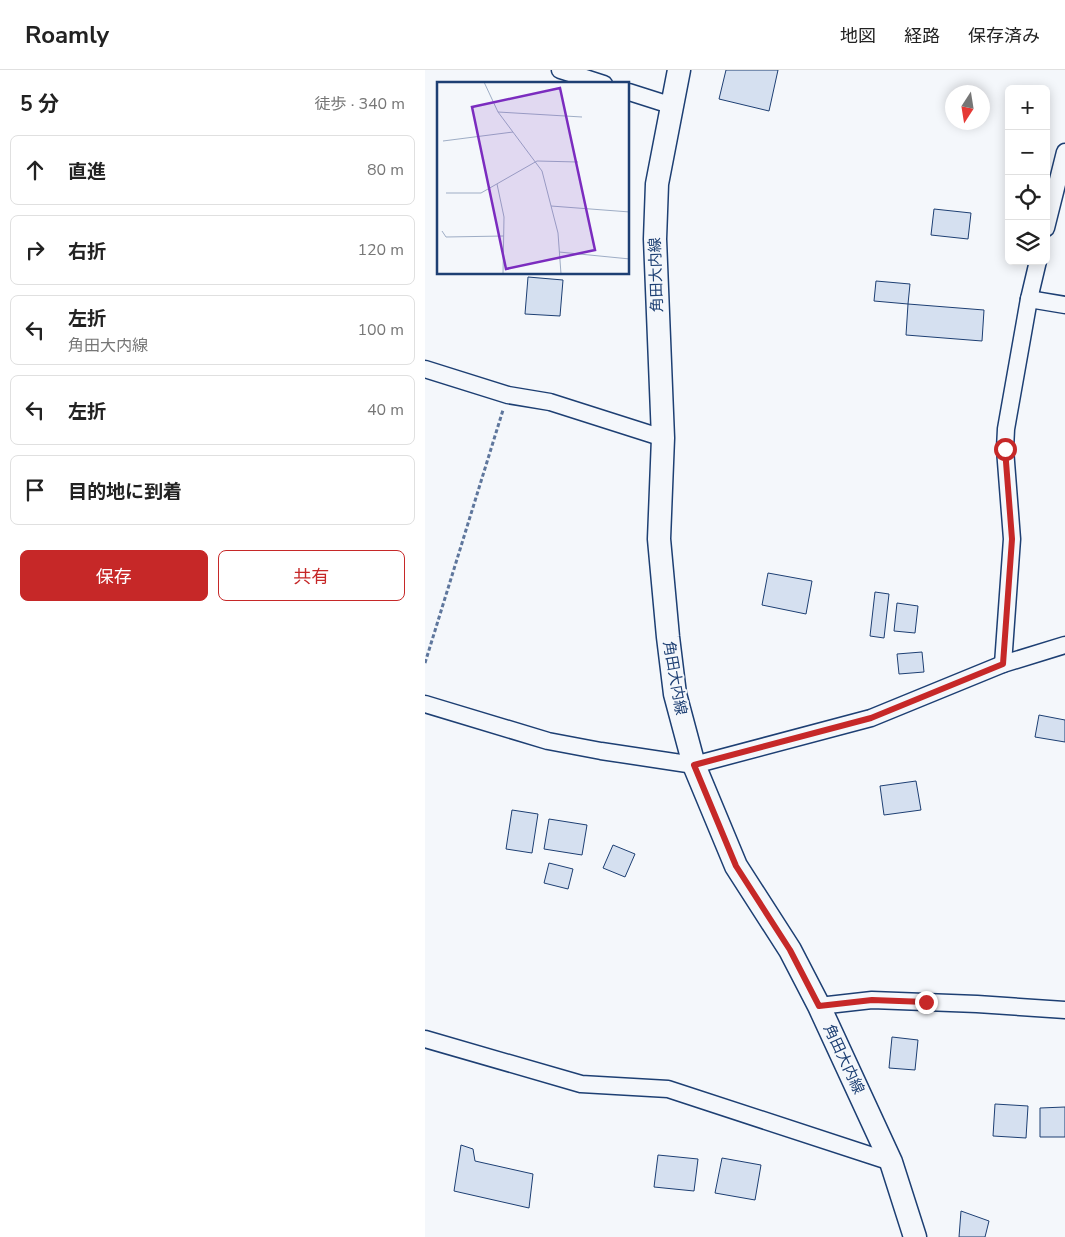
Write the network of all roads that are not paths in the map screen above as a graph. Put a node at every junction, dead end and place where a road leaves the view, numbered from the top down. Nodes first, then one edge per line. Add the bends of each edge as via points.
1 (561, 70) edge
2 (679, 70) edge
3 (598, 82) edge
4 (630, 92) edge
5 (673, 106) junction
6 (1065, 152) edge
7 (1048, 220) edge
8 (1037, 265) edge
9 (1029, 299) junction
10 (1065, 305) edge
11 (425, 369) edge
12 (663, 438) junction
13 (1065, 645) edge
14 (1003, 664) junction
15 (425, 704) edge
16 (694, 765) junction
17 (819, 1006) junction
18 (1065, 1010) edge
19 (425, 1039) edge
20 (891, 1162) junction
21 (915, 1237) edge

1 - 3 street
2 - 5 main road, 角田大内線
4 - 5 street
5 - 12 main road, 角田大内線 via 657,184 655,239
6 - 7 street
8 - 9 street
9 - 10 street
9 - 14 street via 1005,449 1012,539
11 - 12 street via 507,395 551,402
12 - 16 main road, 角田大内線 via 659,539 668,637 675,694
13 - 14 street
14 - 16 street via 871,718
15 - 16 street via 547,741
16 - 17 main road, 角田大内線 via 736,866 790,950
17 - 18 street via 872,1000
17 - 20 main road, 角田大内線
19 - 20 street via 581,1084 668,1089
20 - 21 main road, 角田大内線

